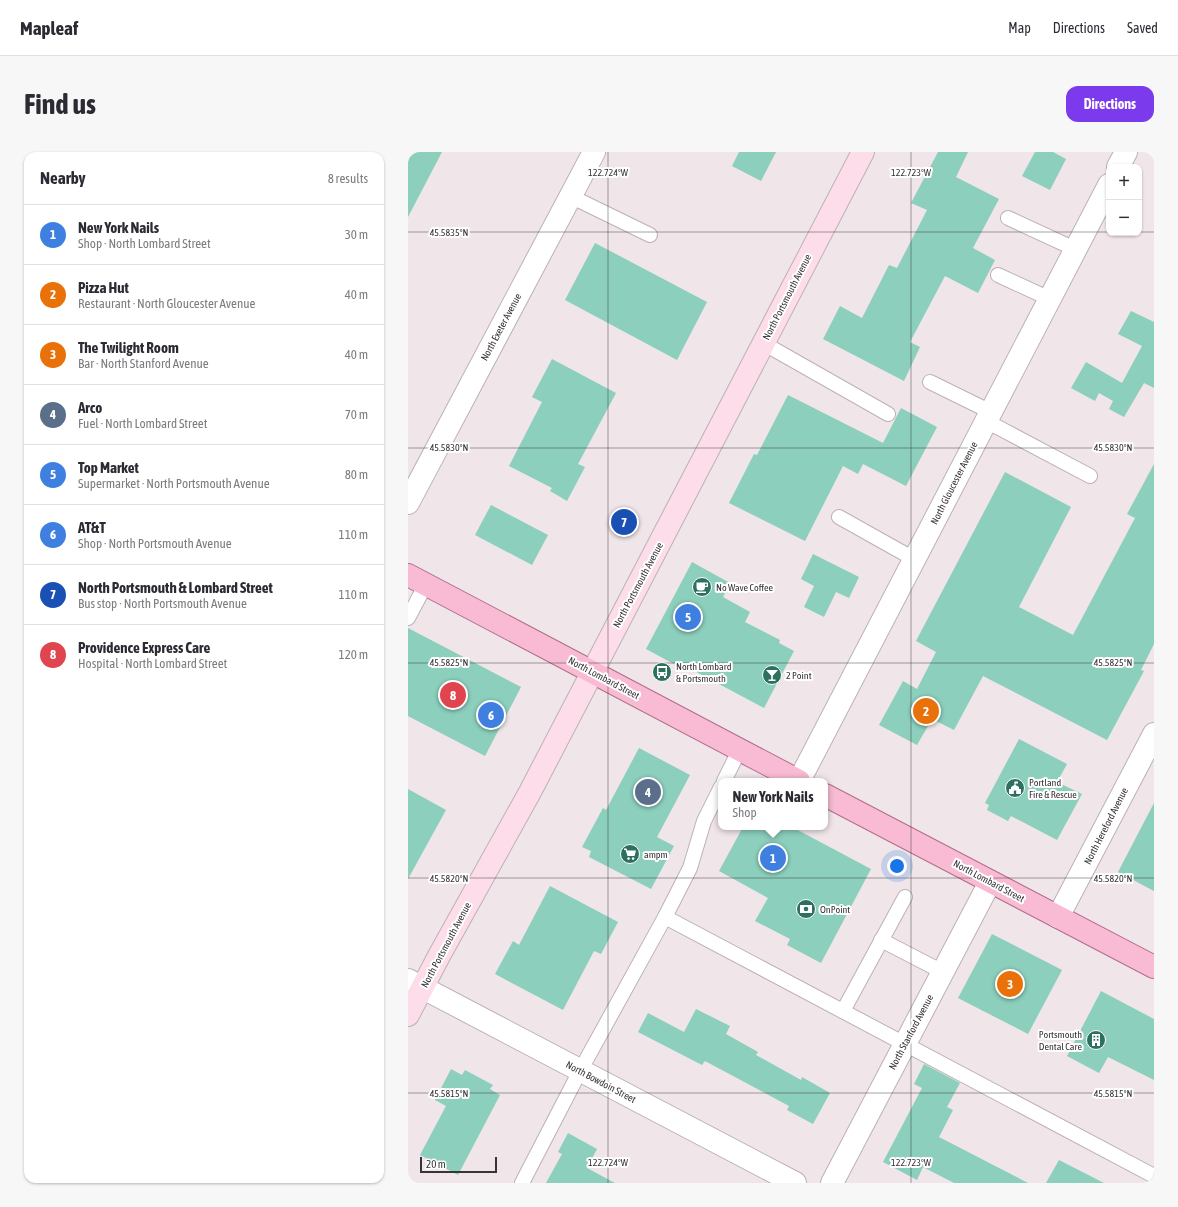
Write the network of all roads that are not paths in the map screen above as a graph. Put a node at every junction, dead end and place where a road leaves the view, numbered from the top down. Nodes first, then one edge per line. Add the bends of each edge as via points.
1 (594, 152) edge
2 (863, 152) edge
3 (1126, 152) edge
4 (1120, 164) edge
5 (1106, 191) edge
6 (570, 196) junction
7 (1008, 218) dead end
8 (650, 235) dead end
9 (1075, 250) junction
10 (998, 275) dead end
11 (1050, 299) junction
12 (763, 343) junction
13 (930, 382) dead end
14 (888, 414) dead end
15 (988, 417) junction
16 (1090, 476) dead end
17 (408, 503) edge
18 (838, 517) dead end
19 (914, 559) junction
20 (417, 580) edge
21 (408, 618) edge
22 (592, 672) junction
23 (1154, 734) edge
24 (740, 749) junction
25 (726, 778) edge
26 (793, 778) edge
27 (801, 778) edge
28 (718, 793) edge
29 (828, 797) edge
30 (990, 882) junction
31 (905, 897) dead end
32 (665, 917) junction
33 (1058, 917) junction
34 (882, 940) junction
35 (1154, 967) edge
36 (943, 972) junction
37 (415, 984) edge
38 (843, 1011) junction
39 (408, 1015) edge
40 (905, 1044) junction
41 (580, 1071) junction
42 (1154, 1176) edge
43 (522, 1183) edge
44 (795, 1183) edge
45 (832, 1183) edge

1 - 6 street, North Exeter Avenue
2 - 12 street, North Portsmouth Avenue
3 - 4 street
5 - 9 street, North Gloucester Avenue
6 - 8 lane
6 - 17 street, North Exeter Avenue
7 - 9 lane
9 - 11 street, North Gloucester Avenue
10 - 11 lane
11 - 15 street, North Gloucester Avenue
12 - 14 lane
12 - 22 street, North Portsmouth Avenue
13 - 15 lane
15 - 16 lane
15 - 19 street, North Gloucester Avenue
18 - 19 lane
19 - 27 street, North Gloucester Avenue
20 - 21 lane
20 - 22 main road, North Lombard Street
22 - 24 main road, North Lombard Street
22 - 37 street, North Portsmouth Avenue via 530,792 440,954
23 - 33 street, North Hereford Avenue
24 - 25 lane
24 - 26 main road, North Lombard Street
28 - 32 lane via 704,821 690,868
29 - 30 main road, North Lombard Street
30 - 33 main road, North Lombard Street
30 - 36 street, North Stanford Avenue
31 - 34 lane
32 - 38 lane
32 - 41 lane
33 - 35 main road, North Lombard Street
34 - 36 lane
34 - 38 lane
36 - 40 street, North Stanford Avenue
37 - 39 street, North Portsmouth Avenue
37 - 41 street, North Bowdoin Street
38 - 40 lane
40 - 42 lane
40 - 45 street, North Stanford Avenue
41 - 43 lane
41 - 44 street, North Bowdoin Street

